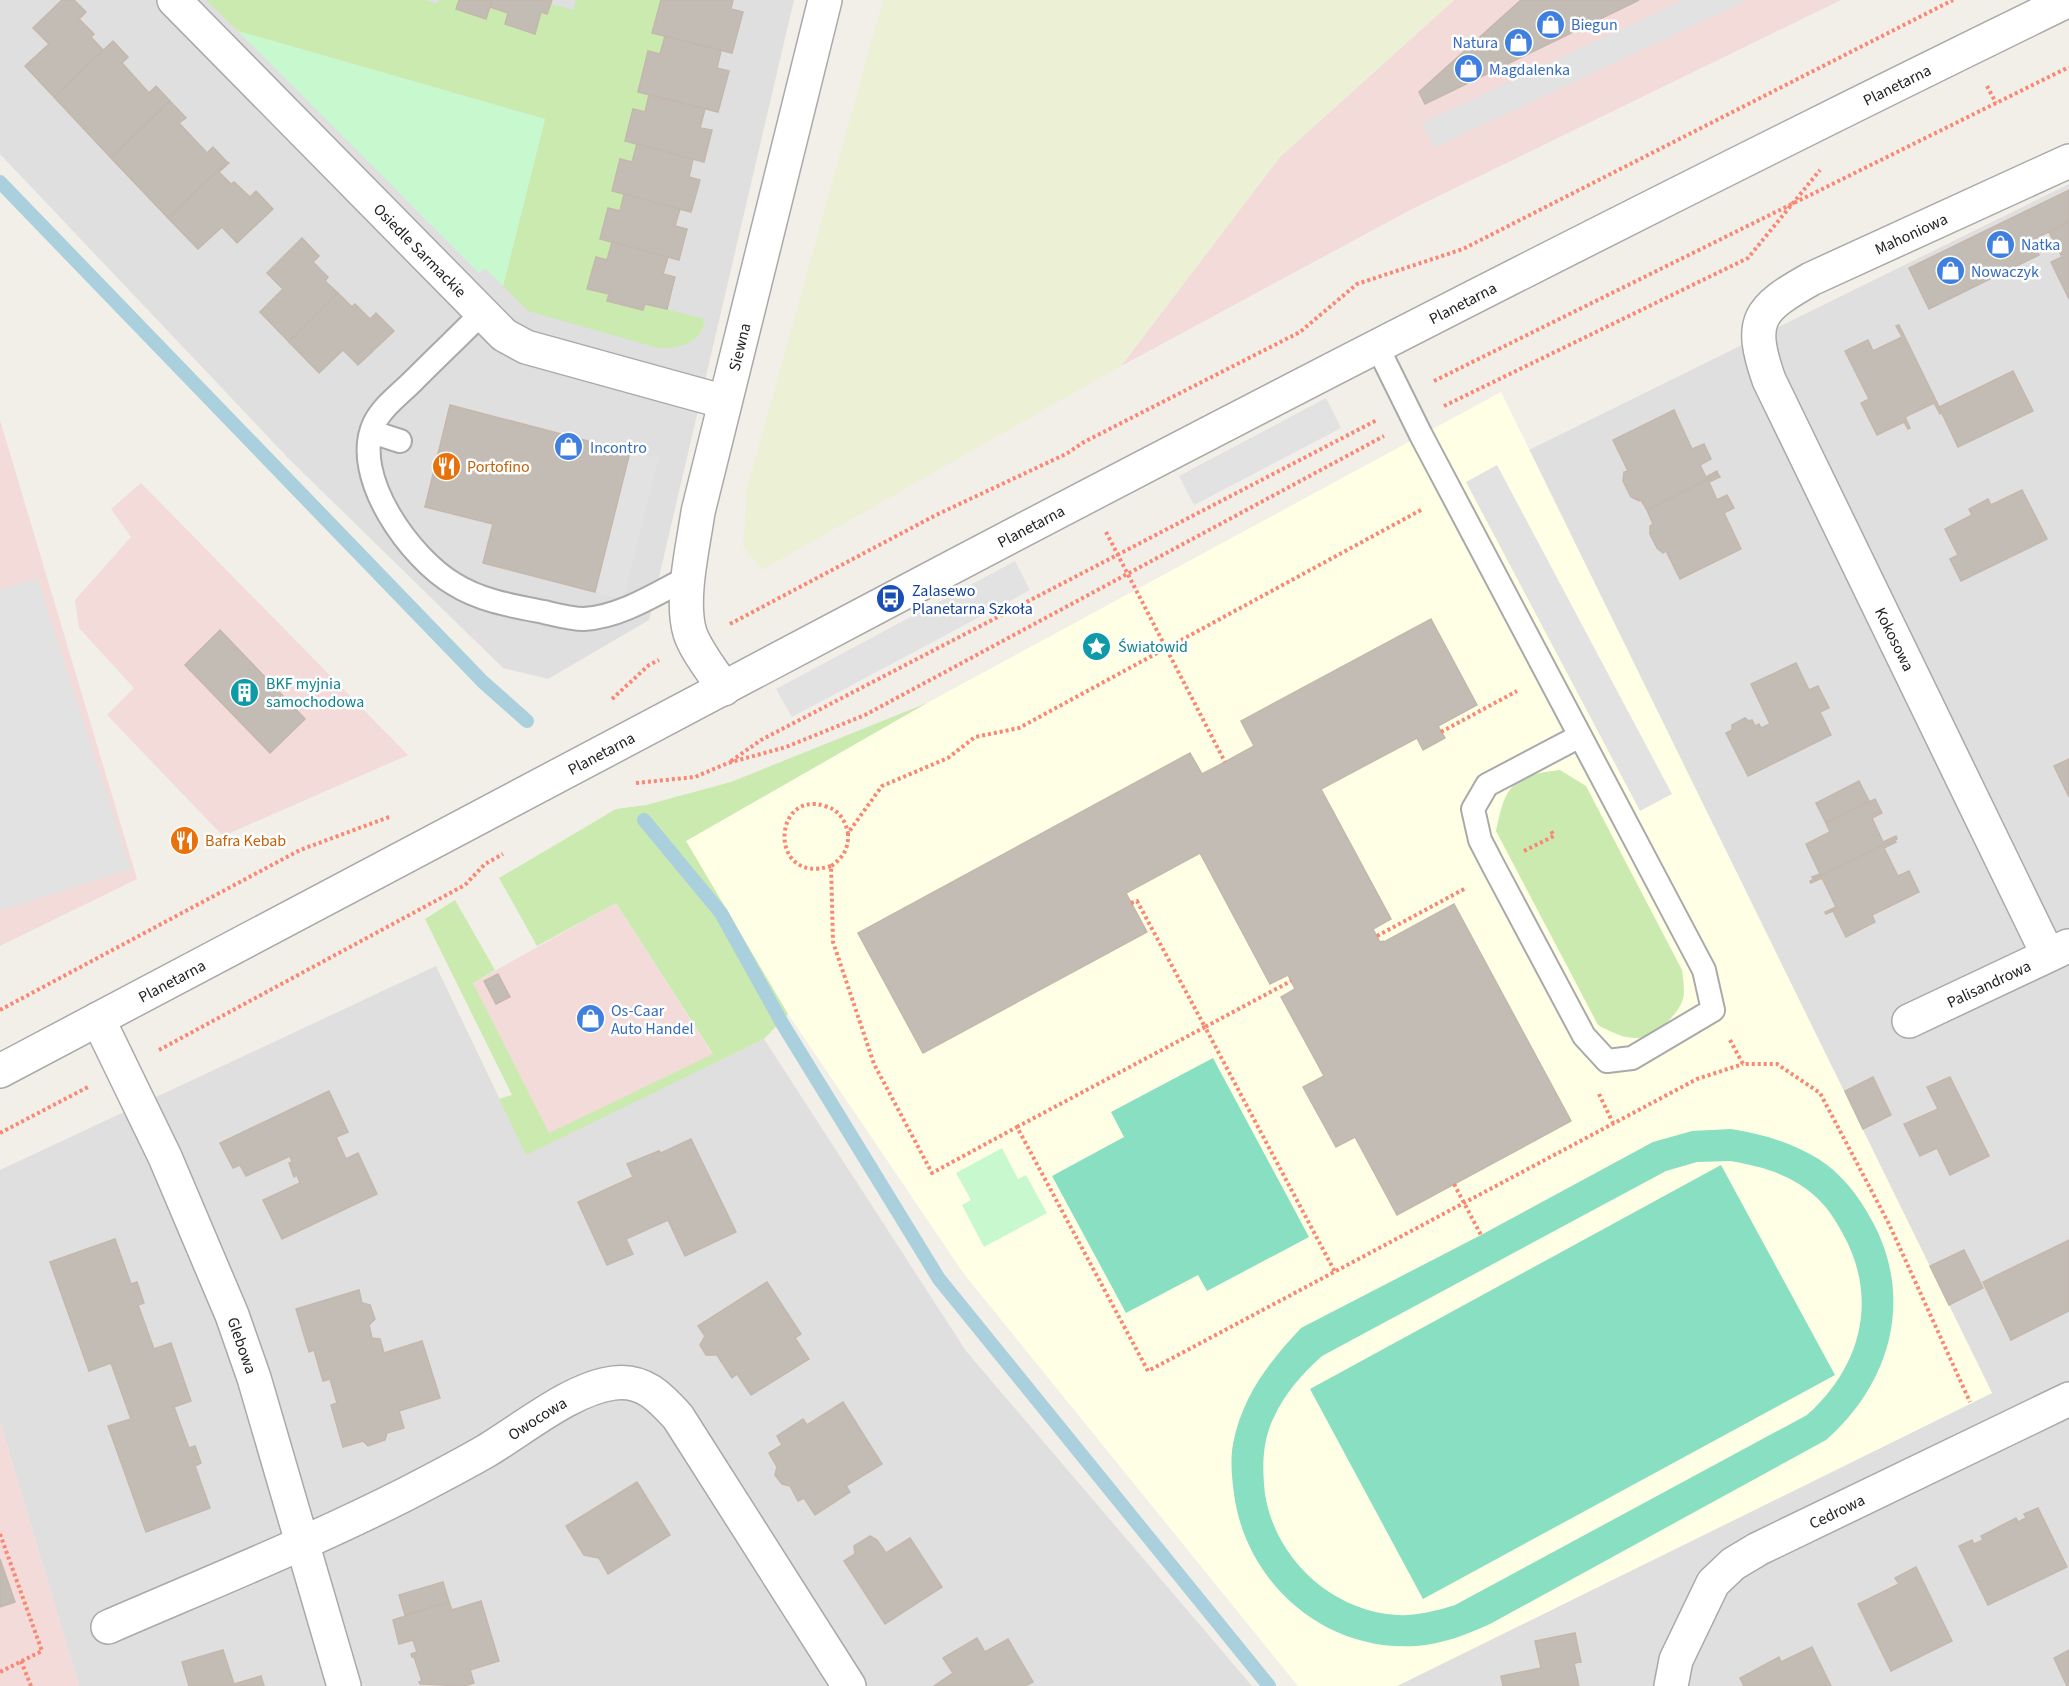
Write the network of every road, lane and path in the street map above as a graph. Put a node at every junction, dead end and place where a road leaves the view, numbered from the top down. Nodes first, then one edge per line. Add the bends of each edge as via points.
1 (174, 0) edge
2 (825, 0) edge
3 (1953, 0) edge
4 (2069, 0) edge
5 (1945, 2) edge
6 (1982, 78) dead end
7 (1996, 104) dead end
8 (2069, 161) edge
9 (481, 314) junction
10 (1761, 318) joint
11 (1377, 346) junction
12 (725, 402) junction
13 (372, 432) junction
14 (400, 441) dead end
15 (1452, 493) junction
16 (1128, 574) dead end
17 (689, 577) junction
18 (695, 643) junction
19 (1166, 648) junction
20 (1548, 675) junction
21 (724, 688) junction
22 (606, 705) dead end
23 (1441, 732) dead end
24 (1580, 735) junction
25 (1225, 762) dead end
26 (728, 763) dead end
27 (631, 783) dead end
28 (399, 813) dead end
29 (848, 833) junction
30 (506, 853) dead end
31 (831, 866) junction
32 (1497, 872) junction
33 (1131, 903) dead end
34 (1377, 936) dead end
35 (2059, 950) edge
36 (1291, 981) dead end
37 (0, 1010) edge
38 (1713, 1010) junction
39 (98, 1019) junction
40 (1909, 1021) dead end
41 (1205, 1027) junction
42 (1743, 1064) junction
43 (122, 1070) junction
44 (0, 1071) edge
45 (1017, 1127) junction
46 (0, 1133) edge
47 (1454, 1184) dead end
48 (1464, 1203) junction
49 (1481, 1235) dead end
50 (1335, 1272) junction
51 (2069, 1399) edge
52 (1971, 1404) dead end
53 (0, 1534) edge
54 (303, 1541) junction
55 (108, 1627) dead end
56 (21, 1661) junction
57 (0, 1672) edge
58 (31, 1686) edge
59 (344, 1686) edge
60 (849, 1686) edge
61 (1671, 1686) edge

1 - 9 street, Osiedle Sarmackie
2 - 12 street, Siewna
3 - 5 path
4 - 11 street, Planetarna
5 - 18 path via 1463,249 1356,284 1300,332 1066,454 936,515
6 - 7 path
8 - 10 street, Mahoniowa via 1812,279 1781,296
9 - 12 street, Osiedle Sarmackie via 504,335 526,347
9 - 13 lane via 393,401
10 - 35 street, Kokosowa via 1759,350 1769,380
11 - 15 lane
11 - 21 street, Planetarna
12 - 17 street, Siewna via 698,512
13 - 14 lane
13 - 17 lane via 369,451 373,476 391,519 432,567 466,591 498,603 581,619 617,612
15 - 19 path
15 - 20 lane
16 - 19 path
17 - 18 street, Siewna via 686,605
18 - 21 street, Siewna
18 - 22 path via 649,665
19 - 25 path
19 - 29 path via 1019,728 975,737 948,758 882,786
20 - 23 path
20 - 24 lane
21 - 39 street, Planetarna
24 - 32 lane via 1487,785 1473,809 1480,840
24 - 38 lane via 1704,970
26 - 27 path via 695,777
28 - 37 path via 300,850
29 - 31 path via 846,850
29 - 31 path via 839,814 820,804 799,809 785,826 786,848 799,864 820,869
30 - 43 path via 485,864 465,885
31 - 45 path via 833,942 874,1064 932,1173
32 - 34 path
32 - 38 lane via 1584,1036 1606,1061 1632,1058
33 - 41 path via 1137,900
35 - 40 street, Palisandrowa
36 - 41 path
38 - 42 path
39 - 43 street, Glebowa
39 - 44 street, Planetarna
41 - 45 path
41 - 50 path
42 - 48 path via 1697,1079
42 - 52 path via 1777,1064 1820,1093 1889,1224
43 - 46 path
43 - 54 street, Glebowa via 170,1168 232,1315
45 - 50 path via 1148,1371
47 - 48 path
48 - 49 path
48 - 50 path
51 - 61 street, Cedrowa via 1733,1564 1713,1583 1676,1660
53 - 56 path via 42,1651
54 - 55 street, Owocowa
54 - 59 street, Glebowa
54 - 60 street, Owocowa via 406,1494 592,1388 631,1382 663,1400 678,1417
56 - 57 path
56 - 58 path

